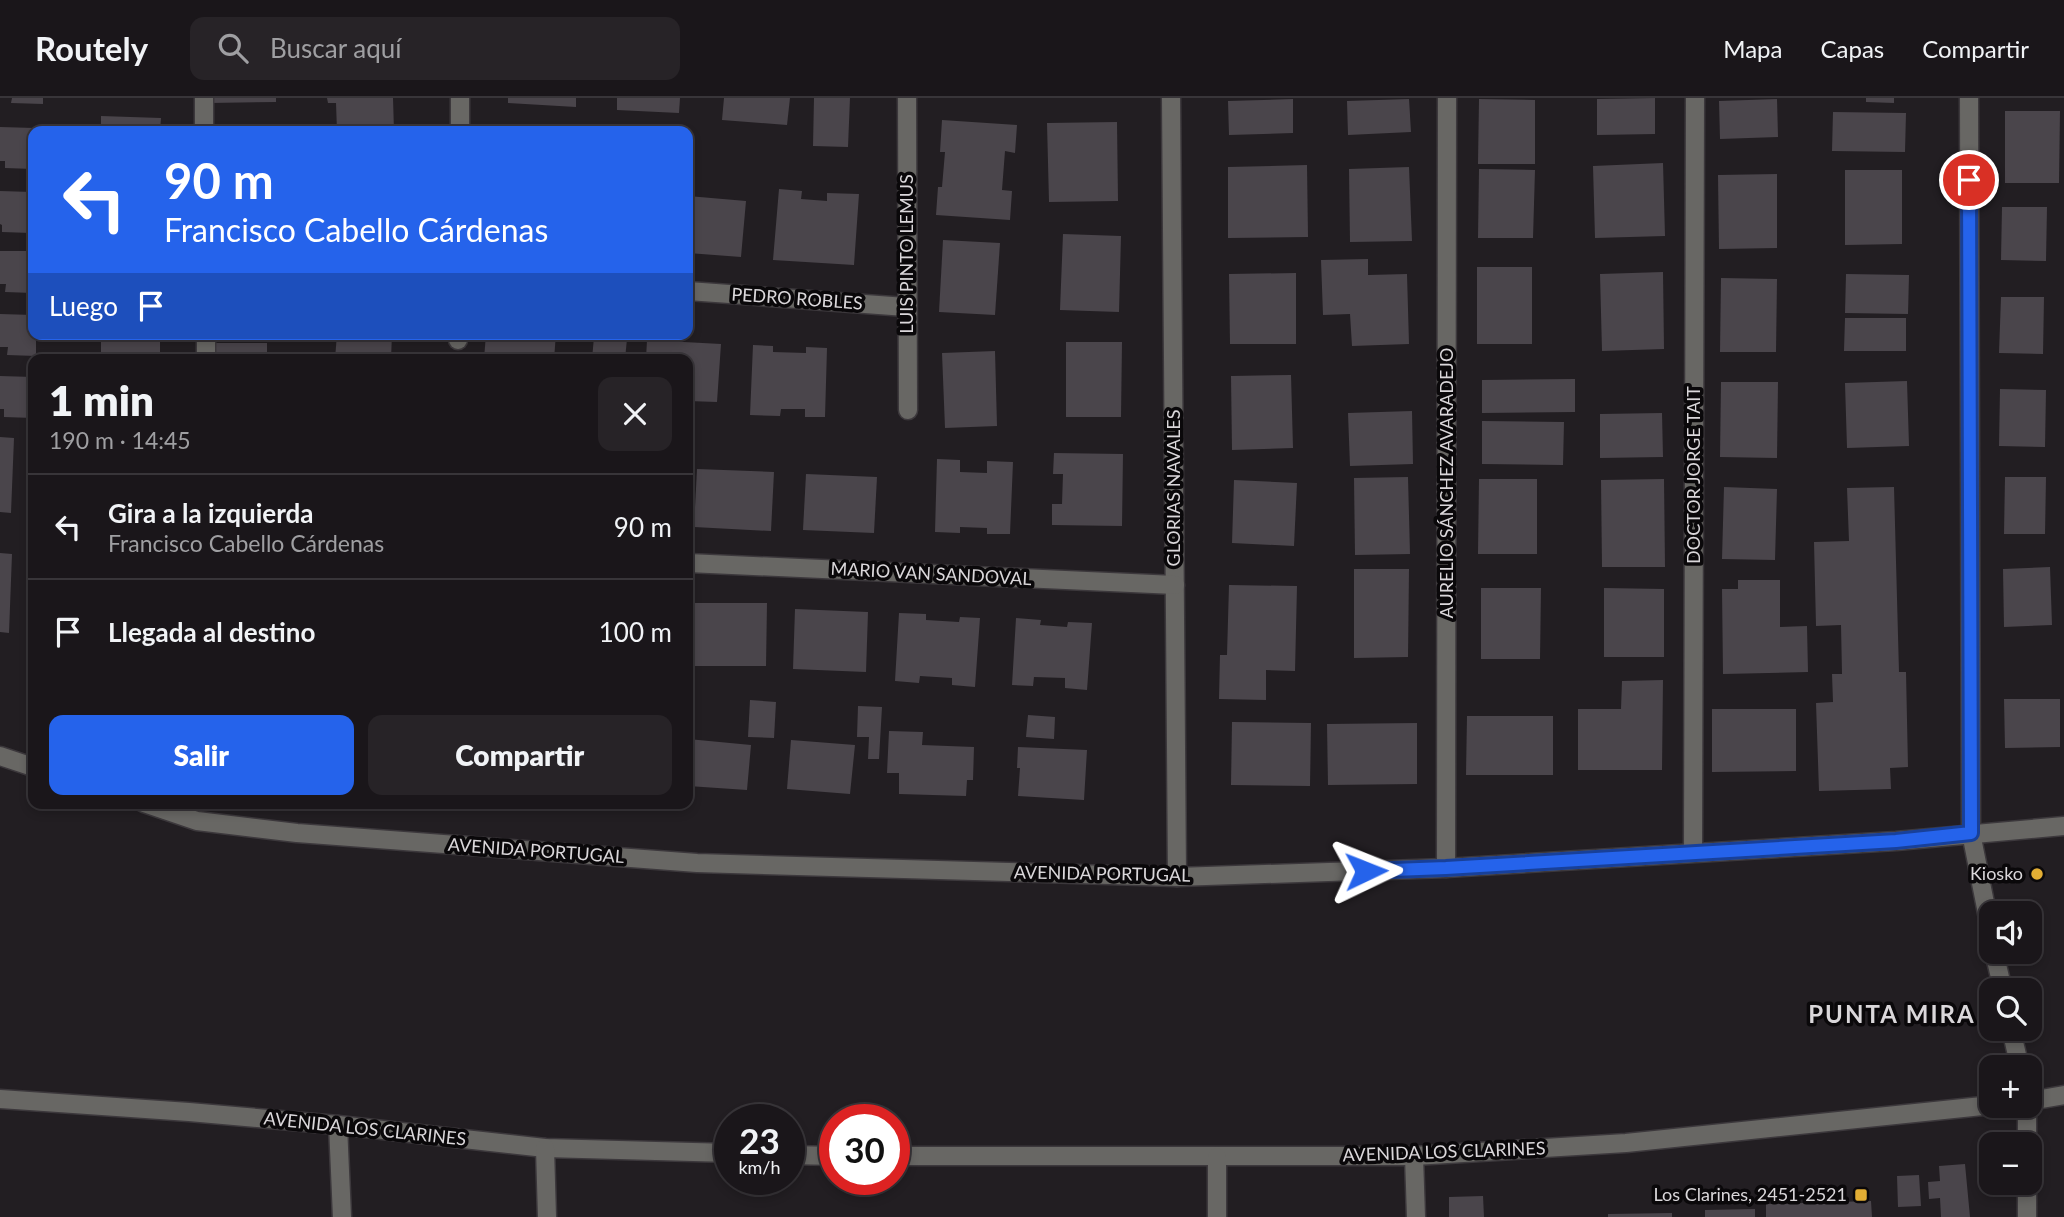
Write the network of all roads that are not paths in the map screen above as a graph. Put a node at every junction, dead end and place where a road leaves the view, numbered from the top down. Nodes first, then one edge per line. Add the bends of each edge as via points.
1 (204, 98) edge
2 (460, 98) edge
3 (907, 98) edge
4 (1171, 98) edge
5 (1447, 98) edge
6 (1695, 98) edge
7 (1969, 98) edge
8 (204, 126) edge
9 (460, 126) edge
10 (693, 290) edge
11 (906, 307) junction
12 (908, 410) dead end
13 (693, 563) edge
14 (1175, 585) junction
15 (0, 756) edge
16 (28, 765) edge
17 (179, 809) edge
18 (197, 812) edge
19 (2064, 826) edge
20 (1971, 833) junction
21 (1693, 852) junction
22 (1446, 868) junction
23 (1177, 877) junction
24 (1985, 901) edge
25 (2064, 1095) edge
26 (0, 1099) edge
27 (2042, 1099) edge
28 (1979, 1106) edge
29 (338, 1125) junction
30 (545, 1147) junction
31 (714, 1152) edge
32 (910, 1156) edge
33 (1414, 1156) junction
34 (1217, 1157) junction
35 (2027, 1195) edge
36 (342, 1217) edge
37 (547, 1217) edge
38 (1217, 1217) edge
39 (1416, 1217) edge
40 (2027, 1217) edge

1 - 8 street
2 - 9 street
3 - 11 street, LUIS PINTO LEMUS
4 - 14 street, GLORIAS NAVALES
5 - 22 street, AURELIO SÁNCHEZ AVARADEJO
6 - 21 street, DOCTOR JORGE TAIT
7 - 20 street
10 - 11 street, PEDRO ROBLES
11 - 12 street, LUIS PINTO LEMUS
13 - 14 street, MARIO VAN SANDOVAL
14 - 23 street, GLORIAS NAVALES
15 - 16 street
17 - 18 street, AVENIDA PORTUGAL
18 - 23 street, AVENIDA PORTUGAL via 296,833 697,863
19 - 20 street, AVENIDA PORTUGAL
20 - 21 street, AVENIDA PORTUGAL
20 - 24 street
21 - 22 street, AVENIDA PORTUGAL
22 - 23 street, AVENIDA PORTUGAL
25 - 27 street
26 - 29 street, AVENIDA LOS CLARINES
28 - 33 street, AVENIDA LOS CLARINES via 1626,1143
29 - 30 street, AVENIDA LOS CLARINES
29 - 36 street
30 - 31 street, AVENIDA LOS CLARINES
30 - 37 street
32 - 34 street, AVENIDA LOS CLARINES
33 - 34 street, AVENIDA LOS CLARINES
33 - 39 street
34 - 38 street
35 - 40 street

